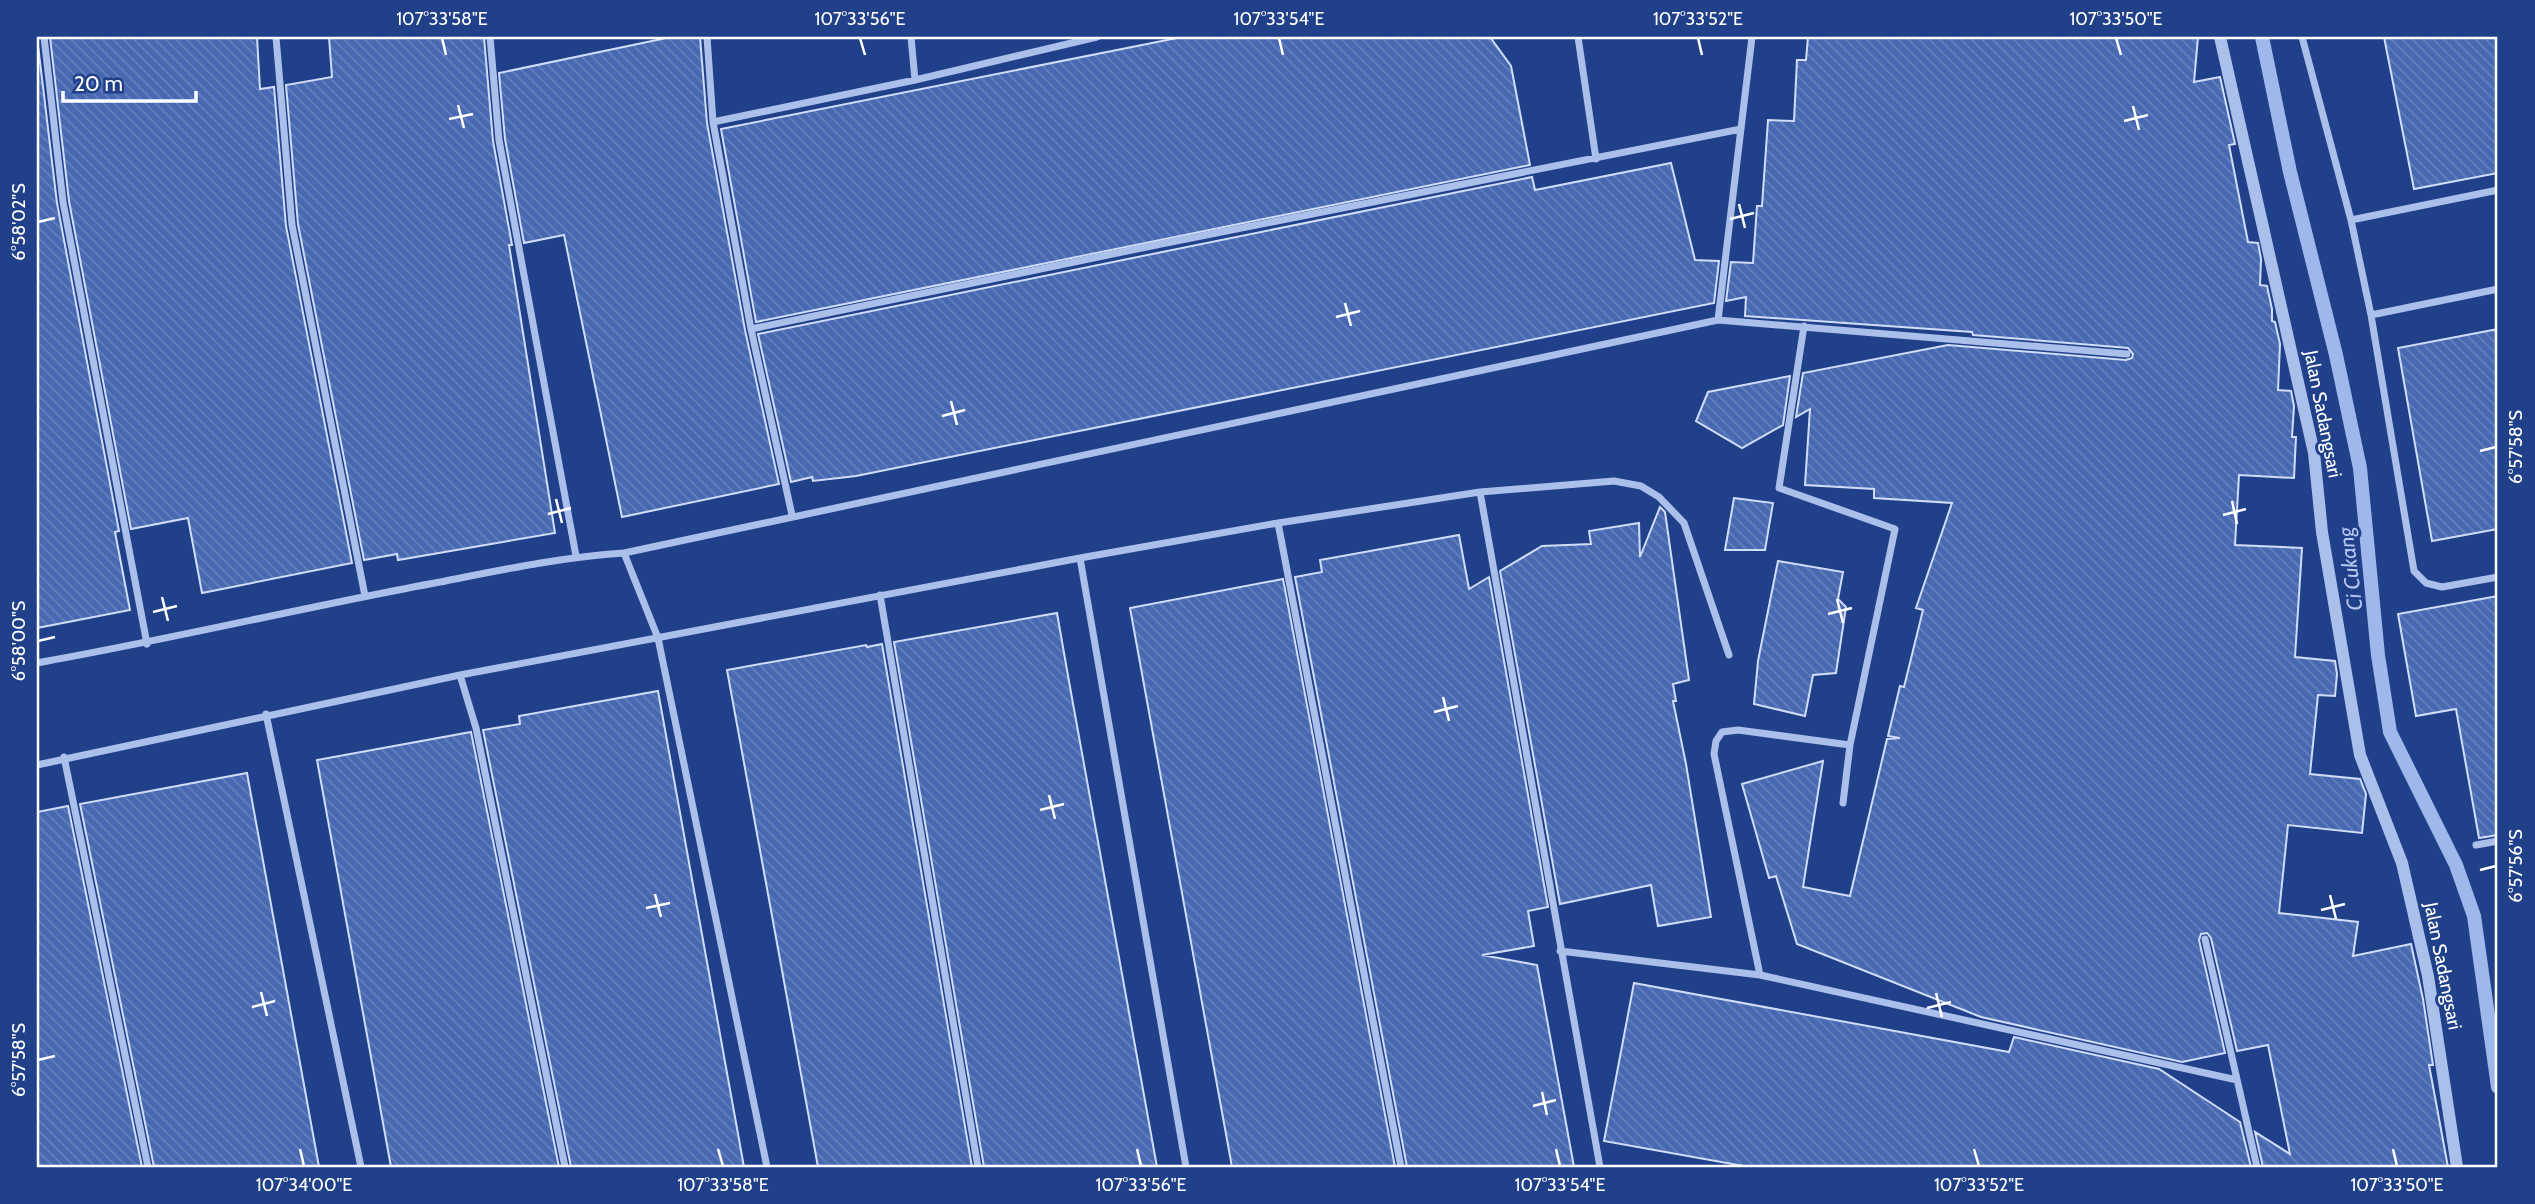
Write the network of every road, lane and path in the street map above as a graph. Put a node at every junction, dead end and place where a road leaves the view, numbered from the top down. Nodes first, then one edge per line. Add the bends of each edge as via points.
1 (44, 37) edge
2 (276, 37) edge
3 (490, 37) edge
4 (707, 37) edge
5 (911, 37) edge
6 (1097, 37) edge
7 (1578, 37) edge
8 (1752, 37) edge
9 (2220, 37) edge
10 (2302, 37) edge
11 (915, 80) junction
12 (713, 122) junction
13 (1741, 130) junction
14 (1596, 159) junction
15 (2498, 190) edge
16 (2351, 220) junction
17 (2498, 289) edge
18 (2371, 315) junction
19 (1718, 320) junction
20 (1804, 326) junction
21 (751, 329) junction
22 (2127, 354) dead end
23 (1480, 492) junction
24 (792, 515) junction
25 (1278, 523) junction
26 (624, 553) junction
27 (576, 556) junction
28 (1080, 558) junction
29 (2498, 576) edge
30 (880, 595) junction
31 (365, 596) junction
32 (658, 638) junction
33 (147, 644) junction
34 (1729, 655) dead end
35 (37, 663) edge
36 (460, 675) junction
37 (266, 714) junction
38 (1850, 745) junction
39 (64, 757) junction
40 (37, 765) edge
41 (1843, 803) dead end
42 (2498, 841) edge
43 (2476, 845) dead end
44 (2205, 939) dead end
45 (1560, 951) junction
46 (1760, 975) junction
47 (2237, 1080) junction
48 (148, 1167) edge
49 (361, 1167) edge
50 (565, 1167) edge
51 (767, 1167) edge
52 (978, 1167) edge
53 (1186, 1167) edge
54 (1401, 1167) edge
55 (1600, 1167) edge
56 (2257, 1167) edge
57 (2458, 1167) edge

1 - 33 street via 63,202
2 - 31 street via 292,225
3 - 27 street via 499,141
4 - 12 street
5 - 11 street
6 - 11 street
7 - 14 street
8 - 13 street
9 - 57 street, Jalan Sadangsari via 2314,453 2322,532 2360,755 2402,863 2428,976
10 - 16 street
11 - 12 street
12 - 21 street
13 - 14 street
13 - 19 street
14 - 21 street
15 - 16 street
16 - 18 street
17 - 18 street
18 - 29 street via 2414,571 2426,583 2442,587
19 - 20 street
19 - 24 street
20 - 22 street
20 - 38 street via 1779,488 1895,529
21 - 24 street
23 - 25 street
23 - 34 street via 1614,481 1641,486 1684,523
23 - 45 street
24 - 26 street
25 - 28 street
25 - 54 street
26 - 27 street
26 - 32 street
27 - 31 street
28 - 30 street
28 - 53 street
30 - 32 street
30 - 52 street
31 - 33 street
32 - 36 street
32 - 51 street
33 - 35 street
36 - 37 street
36 - 50 street via 476,728
37 - 39 street
37 - 49 street
38 - 41 street
38 - 46 street via 1738,730 1722,732 1716,741 1714,754
39 - 40 street
39 - 48 street
42 - 43 street
44 - 47 street
45 - 46 street
45 - 55 street
46 - 47 street
47 - 56 street

